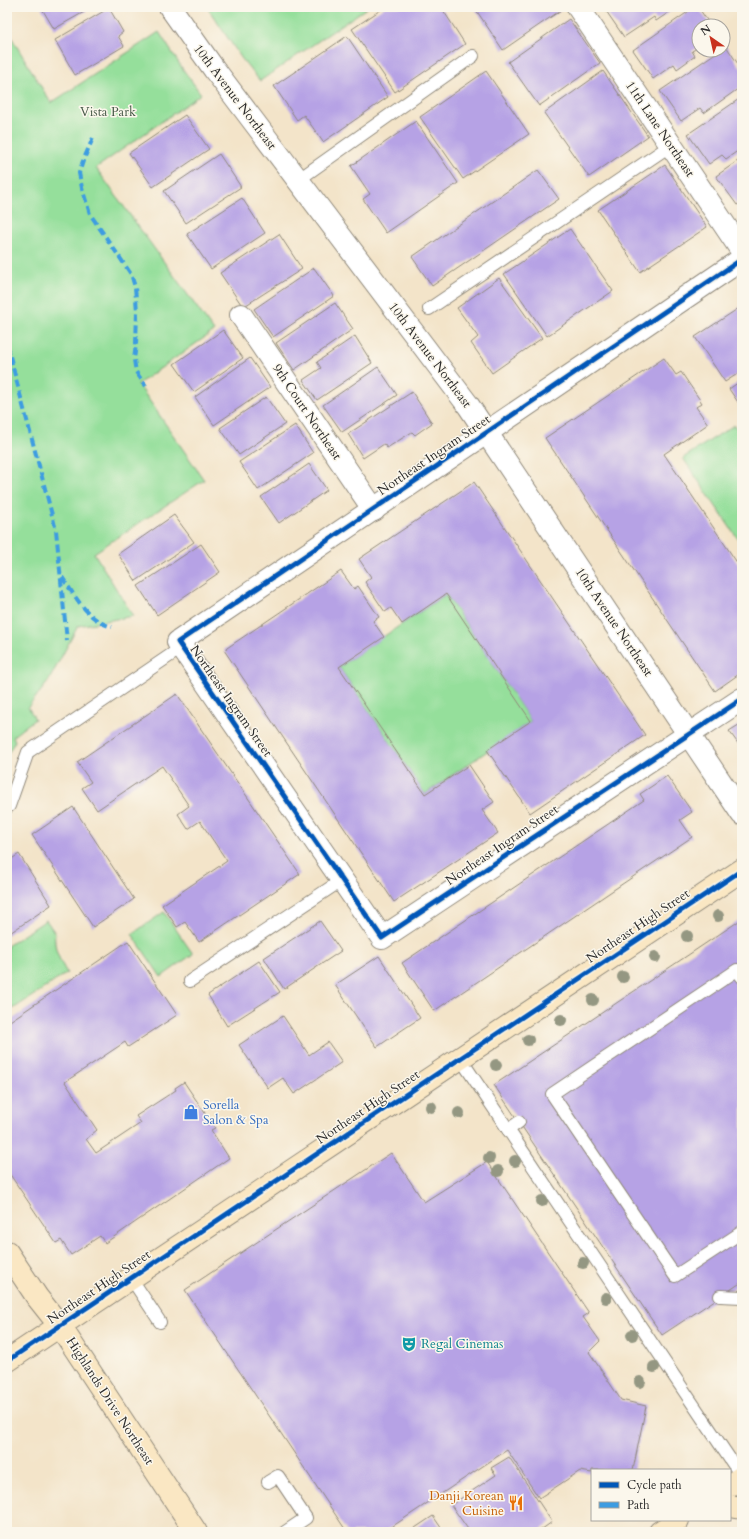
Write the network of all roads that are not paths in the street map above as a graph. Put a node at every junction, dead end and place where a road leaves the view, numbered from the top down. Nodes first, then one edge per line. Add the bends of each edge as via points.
1 (170, 7) edge
2 (578, 7) edge
3 (473, 56) dead end
4 (671, 145) junction
5 (298, 180) junction
6 (742, 251) edge
7 (742, 259) edge
8 (429, 309) dead end
9 (241, 315) dead end
10 (487, 432) junction
11 (374, 510) junction
12 (181, 648) junction
13 (742, 699) edge
14 (689, 734) junction
15 (7, 807) edge
16 (742, 814) edge
17 (742, 870) edge
18 (342, 880) junction
19 (742, 977) edge
20 (190, 982) dead end
21 (460, 1058) junction
22 (519, 1122) dead end
23 (508, 1130) junction
24 (742, 1232) edge
25 (7, 1252) edge
26 (131, 1278) junction
27 (720, 1296) dead end
28 (742, 1297) edge
29 (160, 1322) dead end
30 (60, 1326) junction
31 (7, 1362) edge
32 (742, 1477) edge
33 (268, 1482) dead end
34 (731, 1484) edge
35 (731, 1506) edge
36 (742, 1508) edge
37 (676, 1521) edge
38 (196, 1532) edge
39 (285, 1532) edge
40 (660, 1532) edge

1 - 5 street, 10th Avenue Northeast
2 - 4 street, 11th Lane Northeast
3 - 5 lane
4 - 6 street, 11th Lane Northeast
4 - 8 lane
5 - 10 street, 10th Avenue Northeast
7 - 10 street, Northeast Ingram Street
9 - 11 street, 9th Court Northeast
10 - 11 street, Northeast Ingram Street
10 - 14 street, 10th Avenue Northeast
11 - 12 street, Northeast Ingram Street via 178,642
12 - 15 lane via 28,752
12 - 18 street, Northeast Ingram Street
13 - 14 street, Northeast Ingram Street
14 - 16 street, 10th Avenue Northeast
14 - 18 street, Northeast Ingram Street via 382,938
17 - 21 street, Northeast High Street
18 - 20 lane
19 - 24 lane via 737,970 552,1094 675,1276
21 - 23 lane
21 - 26 street, Northeast High Street
22 - 23 lane
23 - 32 lane
25 - 30 street, Highlands Drive Northeast
26 - 29 lane
26 - 30 street, Northeast High Street
27 - 28 lane
30 - 31 street, Northeast High Street
30 - 38 street, Highlands Drive Northeast
32 - 34 street
33 - 39 lane via 278,1476 306,1518
35 - 36 street
37 - 40 street

